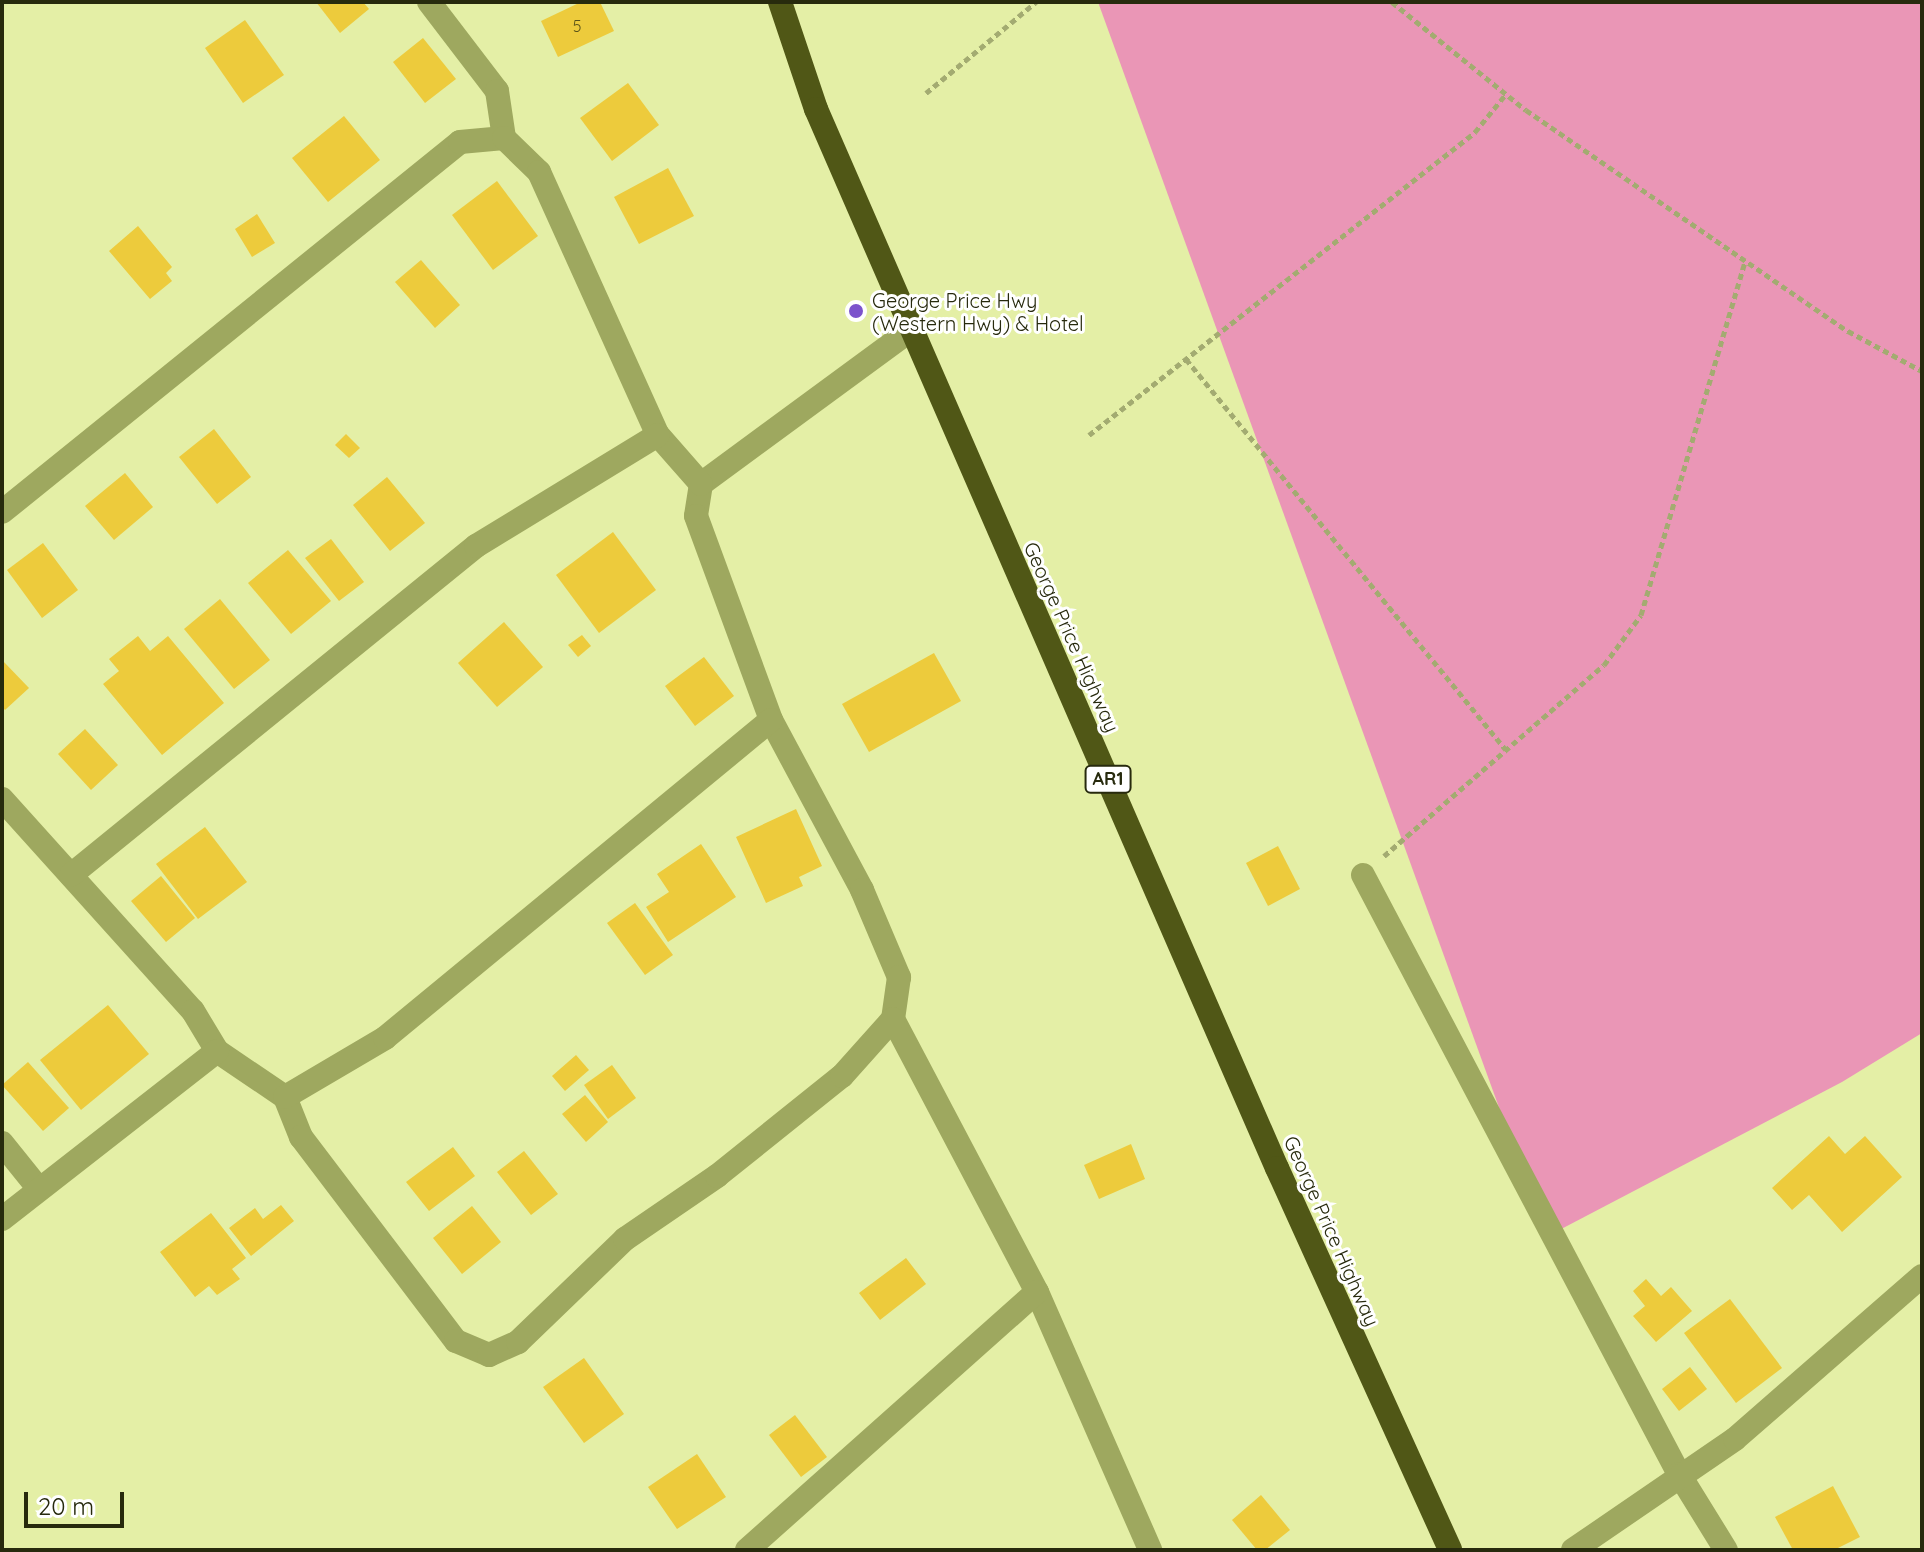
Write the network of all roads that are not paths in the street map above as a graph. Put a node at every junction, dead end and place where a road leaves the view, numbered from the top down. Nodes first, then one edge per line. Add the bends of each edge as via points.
1 (429, 2) edge
2 (780, 2) edge
3 (504, 138) junction
4 (912, 329) junction
5 (658, 435) junction
6 (701, 484) junction
7 (2, 512) edge
8 (771, 720) junction
9 (2, 799) edge
10 (71, 875) junction
11 (1363, 875) road end
12 (893, 1019) junction
13 (217, 1051) junction
14 (285, 1097) junction
15 (2, 1143) edge
16 (39, 1189) junction
17 (2, 1219) edge
18 (1922, 1276) edge
19 (1037, 1292) junction
20 (1679, 1474) junction
21 (747, 1550) edge
22 (1150, 1550) edge
23 (1450, 1550) edge
24 (1573, 1550) edge
25 (1726, 1550) edge

1 - 3 street via 497,91
2 - 4 highway, George Price Highway / AR1 via 816,109
3 - 5 street via 539,172
3 - 7 street via 460,142
4 - 6 street
4 - 23 highway, George Price Highway / AR1 via 1277,1168
5 - 6 street
5 - 10 street via 476,546
6 - 8 street via 696,516
8 - 12 street via 862,890 899,977
8 - 14 street via 385,1038
9 - 10 street
10 - 13 street via 193,1011
11 - 20 street
12 - 14 street via 842,1076 717,1176 655,1215 518,1342 489,1355 456,1341 301,1137
12 - 19 street
13 - 14 street
13 - 16 street
15 - 16 street
16 - 17 street
18 - 20 street via 1735,1439
19 - 21 street
19 - 22 street
20 - 24 street
20 - 25 street

